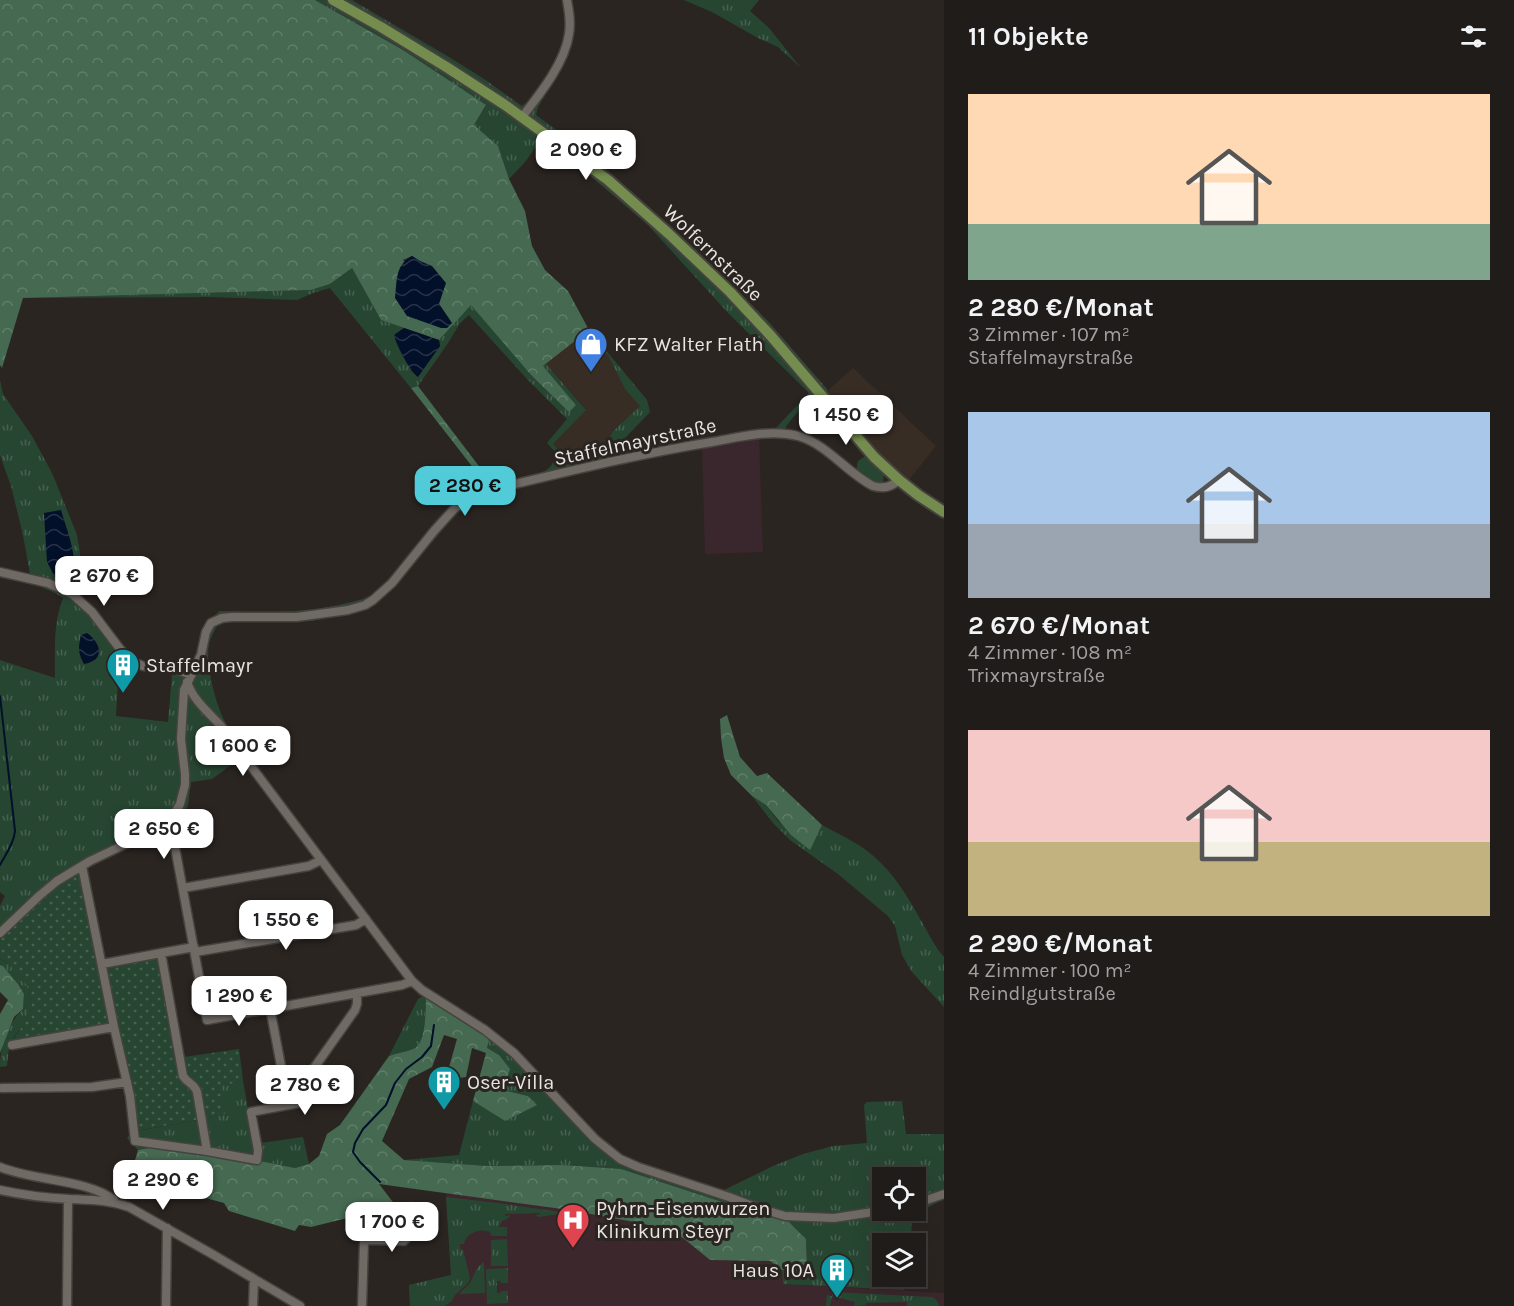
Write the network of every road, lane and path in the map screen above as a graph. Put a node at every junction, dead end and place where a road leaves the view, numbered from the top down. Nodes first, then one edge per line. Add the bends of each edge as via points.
1 (333, 0) edge
2 (567, 0) edge
3 (522, 117) junction
4 (899, 480) junction
5 (944, 512) edge
6 (0, 572) edge
7 (189, 679) junction
8 (201, 706) junction
9 (182, 713) junction
10 (167, 823) junction
11 (321, 860) junction
12 (82, 866) junction
13 (183, 888) junction
14 (366, 919) junction
15 (0, 933) edge
16 (194, 950) junction
17 (161, 953) junction
18 (102, 964) junction
19 (412, 981) junction
20 (357, 993) junction
21 (270, 1008) junction
22 (114, 1027) junction
23 (12, 1045) dead end
24 (298, 1074) junction
25 (127, 1082) junction
26 (2, 1088) dead end
27 (207, 1151) junction
28 (0, 1167) edge
29 (0, 1190) edge
30 (944, 1194) edge
31 (68, 1199) junction
32 (926, 1200) edge
33 (116, 1203) junction
34 (411, 1207) dead end
35 (872, 1212) edge
36 (167, 1228) junction
37 (254, 1279) junction
38 (67, 1306) edge
39 (166, 1306) edge
40 (253, 1306) edge
41 (300, 1306) edge
42 (362, 1306) edge

1 - 3 main road, Wolfernstraße
2 - 3 street via 570,27 561,58
3 - 4 main road, Wolfernstraße via 608,180 730,292 874,457
4 - 5 main road, Wolfernstraße
4 - 7 street, Staffelmayrstraße via 885,488 873,486 806,439 763,434 648,453 481,493 454,509 373,600 356,608 324,614 216,620 208,627 201,655
6 - 7 street via 48,583 72,594 92,612 131,661 175,669
7 - 8 street via 190,691
7 - 9 street, Staffelmayrstraße via 182,696
8 - 9 street via 187,705
8 - 11 street via 221,726
9 - 10 street, Staffelmayrstraße via 185,785
10 - 12 street
10 - 13 street
11 - 13 street via 309,866
11 - 14 street
12 - 15 street via 57,881
12 - 18 street
13 - 16 street
14 - 16 street via 356,925
14 - 19 street
16 - 17 street
16 - 21 street via 207,1020
17 - 18 street
17 - 27 street via 183,1076 197,1092
18 - 22 street
19 - 20 street
19 - 35 street via 514,1053 595,1139 620,1159 785,1215 834,1218
20 - 21 street
20 - 24 street via 355,1010 314,1068
21 - 24 street via 282,1071
22 - 23 street
22 - 25 street
24 - 27 street via 304,1102 251,1112 257,1160
25 - 26 street via 92,1087
25 - 27 street via 135,1141
28 - 33 street via 84,1187
29 - 31 street
30 - 32 street
31 - 33 street
31 - 38 street
33 - 36 street
34 - 42 street via 412,1227 404,1241 364,1242
36 - 37 street
36 - 39 street
37 - 40 street
37 - 41 street

